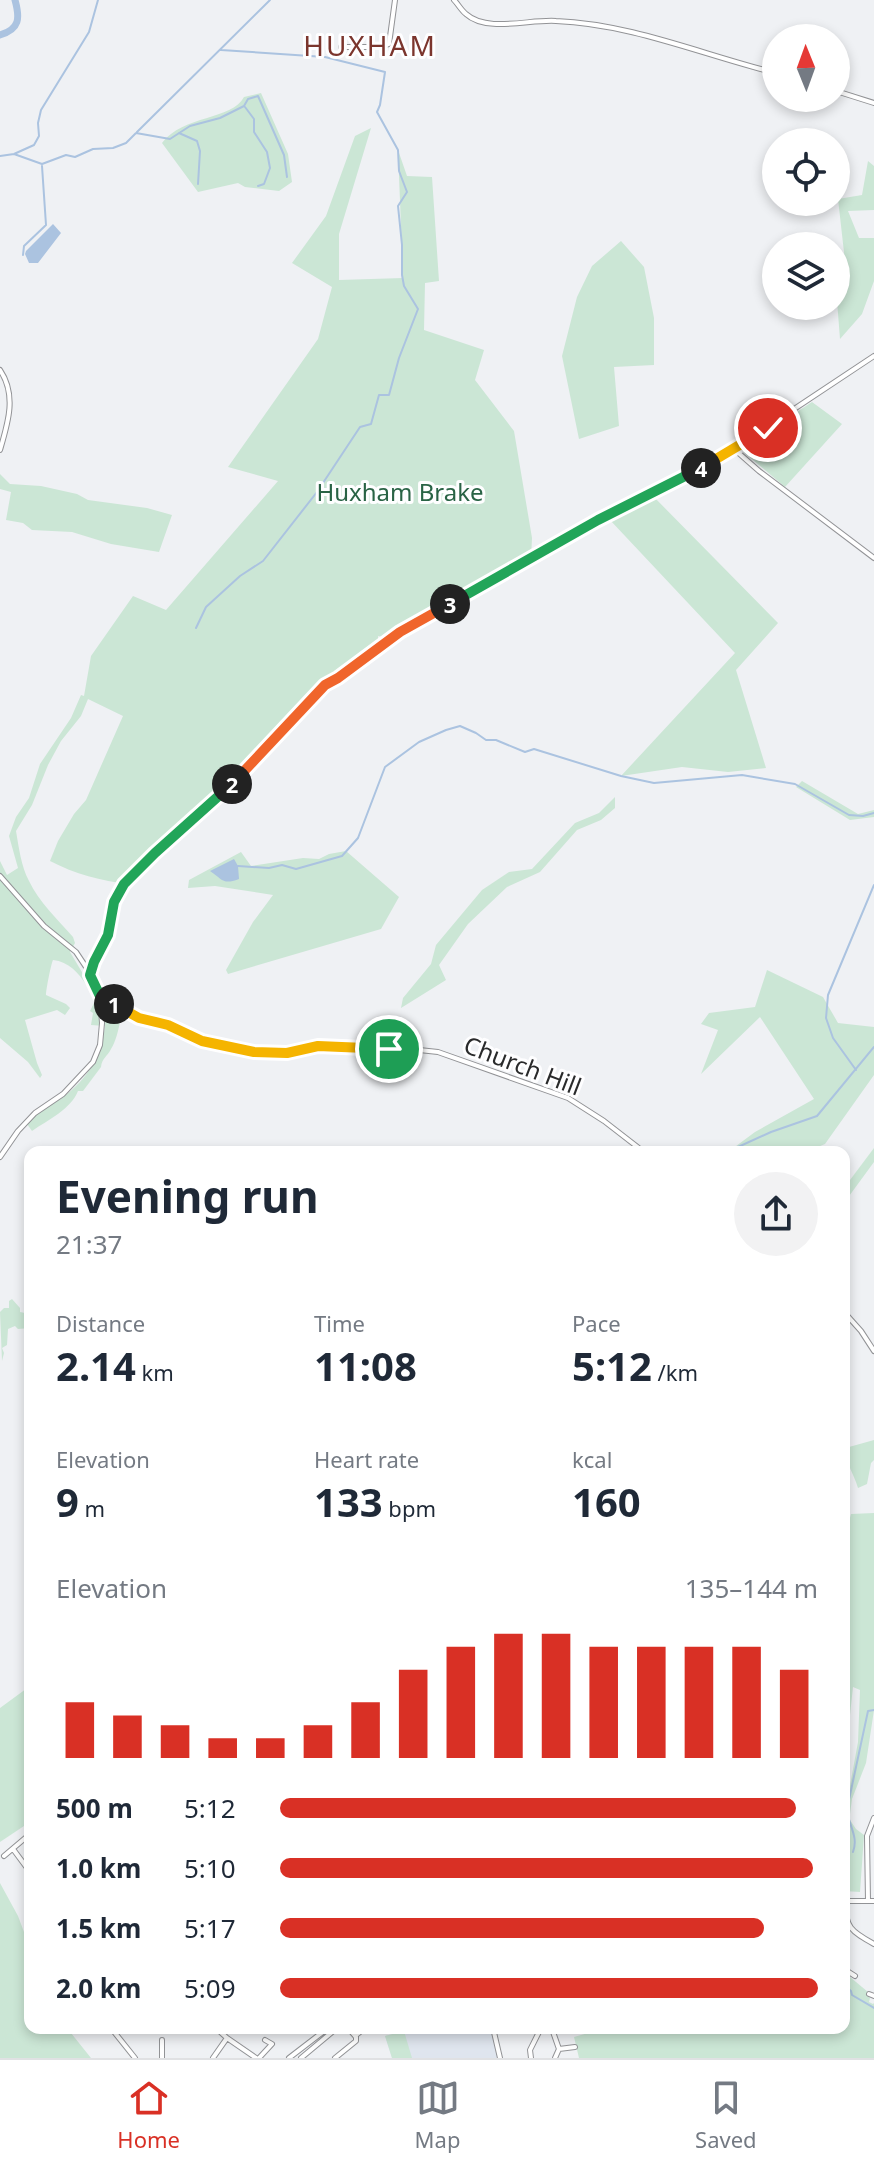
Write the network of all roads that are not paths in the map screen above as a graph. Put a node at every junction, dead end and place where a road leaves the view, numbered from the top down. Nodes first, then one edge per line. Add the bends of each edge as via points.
1 (395, 0) edge
2 (454, 0) edge
3 (341, 47) dead end
4 (762, 70) edge
5 (850, 95) edge
6 (874, 103) edge
7 (874, 356) edge
8 (0, 370) edge
9 (734, 449) junction
10 (0, 450) edge
11 (874, 558) edge
12 (0, 876) edge
13 (89, 966) junction
14 (100, 996) junction
15 (636, 1146) edge
16 (0, 1157) edge
17 (850, 1319) edge
18 (874, 1351) edge
19 (874, 1818) edge
20 (867, 1836) junction
21 (874, 1836) edge
22 (24, 1838) edge
23 (13, 1849) junction
24 (4, 1856) dead end
25 (24, 1864) edge
26 (850, 1901) edge
27 (871, 1901) edge
28 (850, 1931) edge
29 (874, 1944) edge
30 (850, 1973) edge
31 (855, 1976) dead end
32 (116, 2034) edge
33 (223, 2034) edge
34 (320, 2034) edge
35 (330, 2034) edge
36 (358, 2034) edge
37 (494, 2034) edge
38 (539, 2034) edge
39 (555, 2034) edge
40 (355, 2036) joint
41 (227, 2038) junction
42 (162, 2040) dead end
43 (265, 2040) dead end
44 (575, 2047) dead end
45 (559, 2049) junction
46 (342, 2052) junction
47 (529, 2054) edge
48 (135, 2058) edge
49 (162, 2058) edge
50 (213, 2058) edge
51 (258, 2058) edge
52 (289, 2058) edge
53 (301, 2058) edge
54 (335, 2058) edge
55 (348, 2058) edge
56 (500, 2058) edge
57 (555, 2058) edge

1 - 3 street via 389,44
2 - 4 street via 483,22 554,20 596,26
5 - 6 street
7 - 9 street
8 - 10 street via 10,396
9 - 11 street
9 - 13 street via 400,632 325,685 216,800 131,876 114,902 108,935
12 - 13 street
13 - 14 street
14 - 15 street, Church Hill via 139,1018 202,1041 254,1052 287,1053 318,1046 438,1052 568,1098
14 - 16 street via 100,1045 93,1062 63,1094 35,1113
17 - 18 street
19 - 20 street
20 - 21 street
20 - 27 street
22 - 23 street
23 - 24 street
23 - 25 street
26 - 27 street
28 - 29 street
30 - 31 street
32 - 48 street
33 - 41 street
34 - 52 street
35 - 53 street
36 - 40 street
37 - 56 street
38 - 47 street
39 - 45 street
40 - 46 street
41 - 50 street
41 - 51 street
42 - 49 street
43 - 51 street via 272,2044
44 - 45 street
45 - 57 street
46 - 54 street
46 - 55 street

